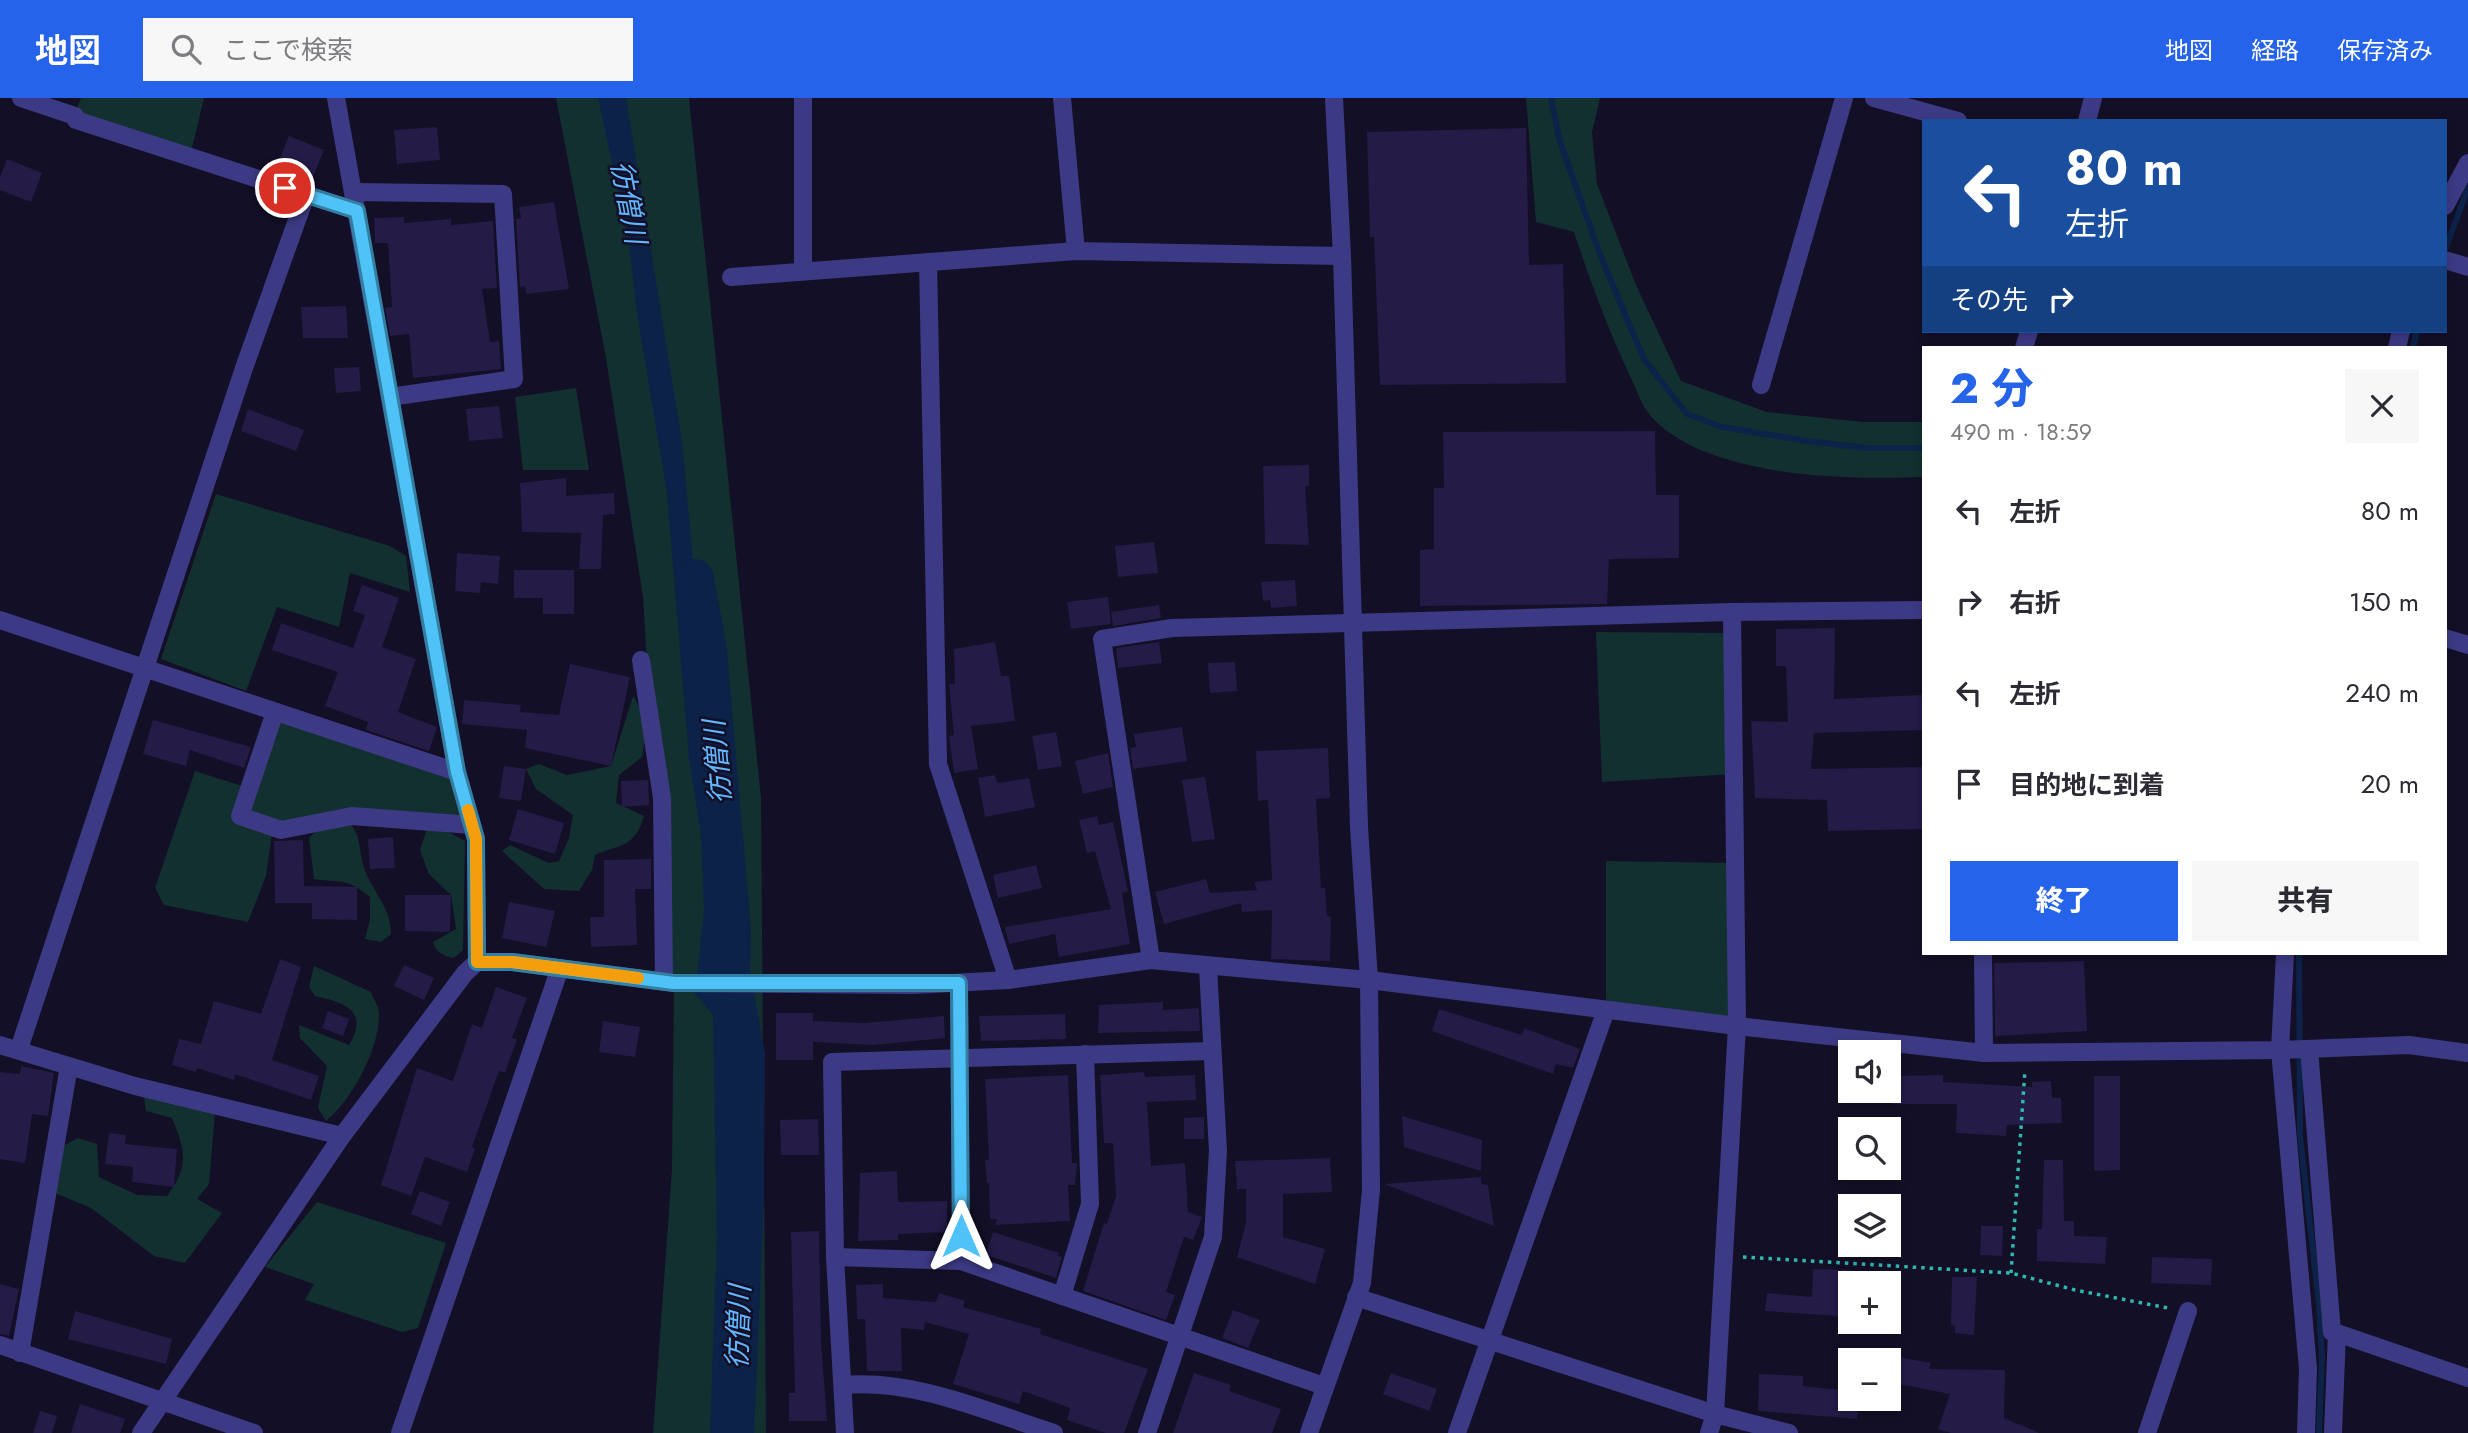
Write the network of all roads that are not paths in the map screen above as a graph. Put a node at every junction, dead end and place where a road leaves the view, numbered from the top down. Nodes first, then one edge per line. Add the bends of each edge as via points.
1 (21, 98) edge
2 (336, 98) edge
3 (803, 98) edge
4 (1062, 98) edge
5 (1334, 98) edge
6 (1844, 98) edge
7 (1874, 98) edge
8 (2093, 98) edge
9 (1951, 119) edge
10 (2088, 119) edge
11 (2468, 163) edge
12 (354, 192) junction
13 (306, 195) junction
14 (2447, 202) edge
15 (357, 211) junction
16 (1076, 251) junction
17 (1342, 256) junction
18 (2447, 261) edge
19 (928, 262) junction
20 (2468, 267) edge
21 (803, 270) junction
22 (732, 277) dead end
23 (1761, 384) dead end
24 (390, 397) junction
25 (1922, 610) edge
26 (1732, 612) junction
27 (0, 620) edge
28 (1354, 622) junction
29 (2447, 639) edge
30 (2468, 645) edge
31 (641, 660) dead end
32 (143, 670) junction
33 (275, 712) junction
34 (457, 772) junction
35 (472, 825) junction
36 (1983, 955) edge
37 (2285, 955) edge
38 (1151, 960) junction
39 (477, 962) junction
40 (1208, 967) junction
41 (559, 968) junction
42 (1369, 980) junction
43 (1008, 981) junction
44 (669, 982) junction
45 (959, 983) junction
46 (1606, 1010) junction
47 (1737, 1026) junction
48 (0, 1045) edge
49 (19, 1049) junction
50 (2309, 1049) junction
51 (2280, 1050) junction
52 (1212, 1051) junction
53 (1984, 1052) junction
54 (2468, 1053) edge
55 (1084, 1054) junction
56 (961, 1058) junction
57 (69, 1066) junction
58 (342, 1136) junction
59 (835, 1258) junction
60 (961, 1261) junction
61 (1062, 1296) junction
62 (1356, 1297) junction
63 (2188, 1311) road end
64 (2337, 1333) junction
65 (1178, 1336) junction
66 (1488, 1340) junction
67 (0, 1346) edge
68 (20, 1353) junction
69 (2468, 1378) edge
70 (843, 1385) junction
71 (1324, 1386) junction
72 (161, 1401) junction
73 (1715, 1414) junction
74 (141, 1433) edge
75 (254, 1433) edge
76 (400, 1433) edge
77 (845, 1433) edge
78 (1054, 1433) edge
79 (1147, 1433) edge
80 (1309, 1433) edge
81 (1457, 1433) edge
82 (1709, 1433) edge
83 (1789, 1433) edge
84 (2147, 1433) edge
85 (2306, 1433) edge
86 (2333, 1433) edge

1 - 13 street
2 - 12 street
3 - 21 street
4 - 16 street
5 - 17 street
6 - 23 street
7 - 9 street
8 - 10 street
11 - 14 street
12 - 15 street
12 - 24 street via 503,194 514,379
13 - 15 street
13 - 32 street
15 - 24 street
16 - 17 street
16 - 19 street
17 - 28 street
18 - 20 street
19 - 21 street
19 - 43 street via 938,764
21 - 22 street
24 - 34 street
25 - 26 street
26 - 28 street
26 - 47 street
27 - 32 street
28 - 38 street via 1172,628 1102,639
28 - 42 street via 1359,827
29 - 30 street
31 - 44 street via 662,798
32 - 33 street
32 - 49 street
33 - 34 street
33 - 35 street via 240,816 281,830 352,816
34 - 35 street
35 - 39 street
36 - 53 street
37 - 51 street
38 - 40 street
38 - 43 street
39 - 41 street
39 - 58 street
40 - 42 street
40 - 52 street
41 - 44 street
41 - 76 street
42 - 46 street
42 - 62 street via 1371,1190 1362,1283
43 - 45 street
44 - 45 street
45 - 56 street
46 - 47 street
46 - 66 street
47 - 53 street
47 - 73 street
48 - 49 street
49 - 57 street
50 - 51 street
50 - 54 street via 2409,1045
50 - 64 street via 2332,1332
51 - 53 street
51 - 85 street via 2308,1369
52 - 55 street
52 - 65 street via 1218,1151 1213,1237
55 - 56 street
55 - 61 street via 1090,1204
56 - 59 street via 832,1062
56 - 60 street
57 - 58 street
57 - 68 street
58 - 72 street
59 - 60 street
59 - 70 street
60 - 61 street
61 - 65 street
62 - 66 street
62 - 71 street
63 - 84 street
64 - 69 street
64 - 86 street
65 - 71 street
65 - 79 street
66 - 73 street
66 - 81 street
67 - 68 street
68 - 72 street
70 - 77 street
70 - 78 street via 911,1387
71 - 80 street
72 - 74 street
72 - 75 street
73 - 82 street
73 - 83 street

